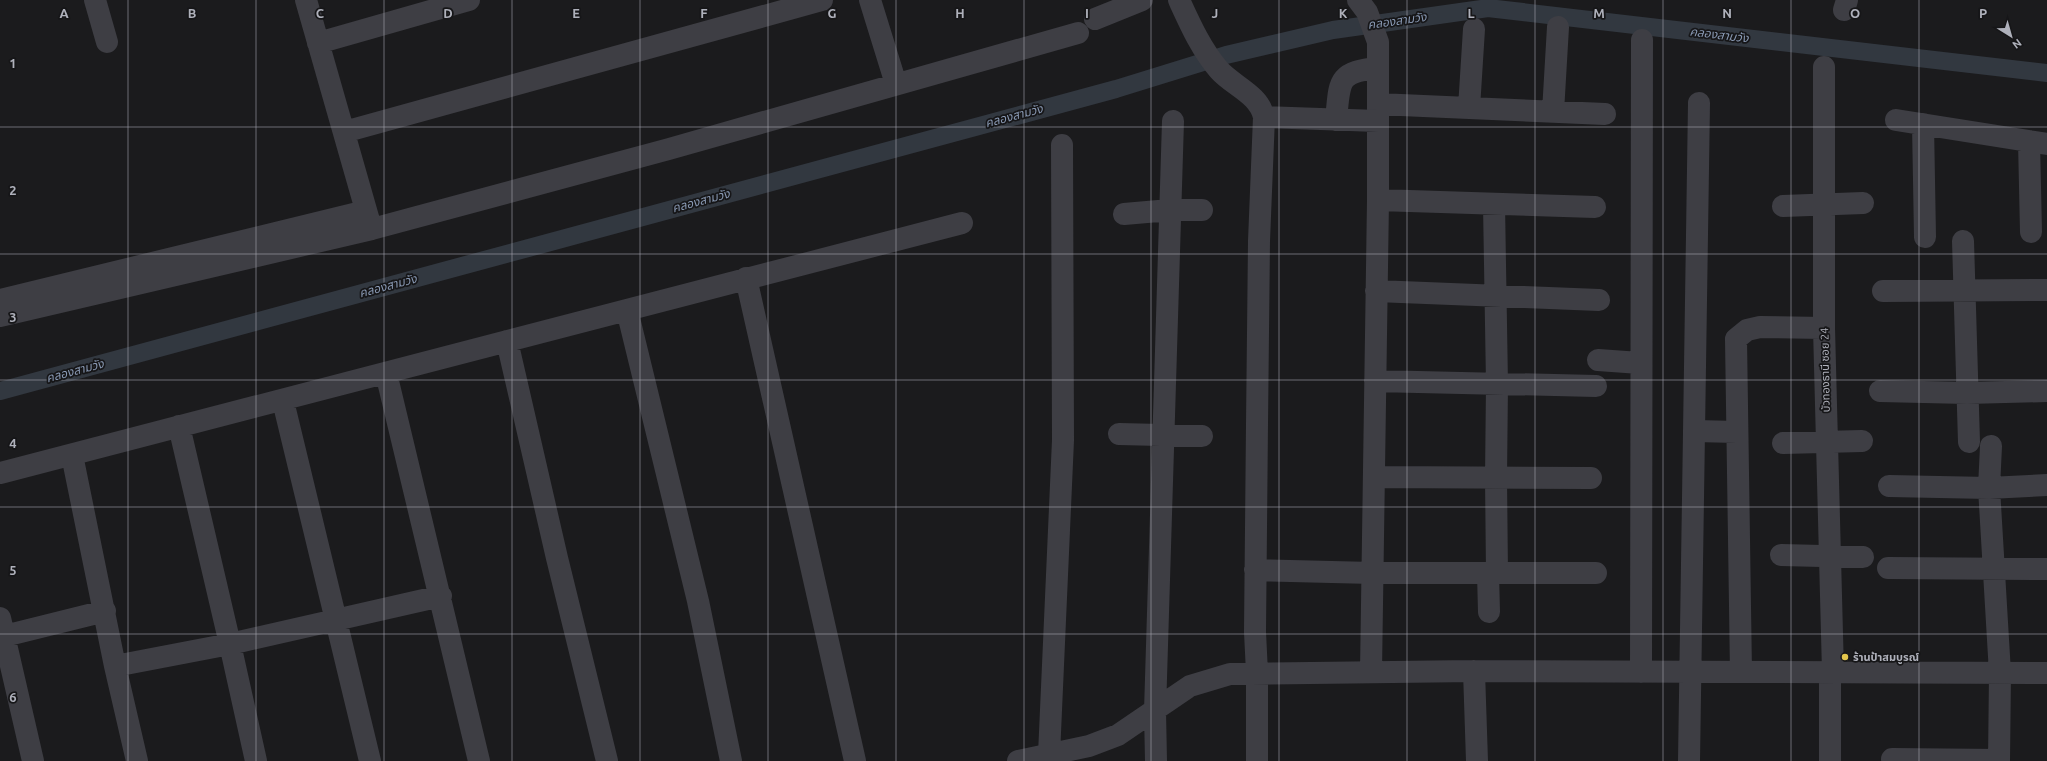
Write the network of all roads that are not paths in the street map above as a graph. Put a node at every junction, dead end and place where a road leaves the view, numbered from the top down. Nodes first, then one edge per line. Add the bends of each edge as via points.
1 (95, 0) edge
2 (306, 0) edge
3 (469, 0) edge
4 (822, 0) edge
5 (870, 0) edge
6 (1142, 0) edge
7 (1179, 0) edge
8 (1362, 6) edge
9 (1095, 19) dead end
10 (1558, 27) dead end
11 (1474, 29) dead end
12 (1078, 33) dead end
13 (1642, 40) dead end
14 (107, 42) dead end
15 (318, 43) junction
16 (1824, 67) dead end
17 (1378, 68) junction
18 (896, 84) junction
19 (1699, 103) dead end
20 (1469, 108) junction
21 (1378, 112) junction
22 (1553, 112) junction
23 (1605, 114) dead end
24 (1264, 117) junction
25 (1336, 120) junction
26 (1896, 120) dead end
27 (1173, 121) dead end
28 (1923, 124) junction
29 (344, 132) junction
30 (2038, 143) edge
31 (1062, 145) dead end
32 (1378, 200) junction
33 (1863, 203) dead end
34 (1494, 204) junction
35 (1824, 204) junction
36 (1783, 206) dead end
37 (1595, 207) dead end
38 (1170, 210) junction
39 (1202, 210) dead end
40 (1124, 214) dead end
41 (369, 220) junction
42 (962, 223) dead end
43 (2031, 232) dead end
44 (1924, 237) dead end
45 (1963, 241) dead end
46 (746, 278) junction
47 (2047, 290) edge
48 (1376, 291) junction
49 (1883, 291) dead end
50 (1965, 291) junction
51 (1495, 296) junction
52 (0, 300) edge
53 (1599, 300) dead end
54 (627, 310) junction
55 (0, 316) edge
56 (1824, 328) junction
57 (507, 341) junction
58 (1598, 360) dead end
59 (1640, 362) junction
60 (386, 373) junction
61 (1375, 381) junction
62 (1497, 384) junction
63 (1596, 386) dead end
64 (1880, 391) dead end
65 (2047, 391) edge
66 (1966, 393) junction
67 (283, 401) junction
68 (179, 426) junction
69 (1695, 431) junction
70 (1738, 432) junction
71 (1119, 434) dead end
72 (1162, 435) junction
73 (1202, 436) dead end
74 (1826, 441) junction
75 (1862, 441) dead end
76 (1969, 442) dead end
77 (1783, 443) dead end
78 (1990, 446) dead end
79 (72, 455) junction
80 (0, 473) edge
81 (1374, 477) junction
82 (1496, 478) junction
83 (1591, 478) dead end
84 (2047, 485) edge
85 (1889, 486) dead end
86 (1989, 488) junction
87 (1781, 555) dead end
88 (1830, 556) junction
89 (1863, 557) dead end
90 (1888, 568) dead end
91 (1994, 568) junction
92 (2047, 569) edge
93 (1255, 570) junction
94 (1373, 573) junction
95 (1492, 573) junction
96 (1596, 573) dead end
97 (440, 596) junction
98 (105, 611) junction
99 (1489, 612) dead end
100 (337, 620) junction
101 (1, 631) edge
102 (230, 644) junction
103 (116, 666) junction
104 (1474, 671) junction
105 (1371, 672) junction
106 (1641, 672) junction
107 (1690, 672) junction
108 (1741, 672) junction
109 (1832, 672) junction
110 (2000, 673) junction
111 (2047, 673) edge
112 (1257, 674) junction
113 (1155, 711) junction
114 (1049, 755) junction
115 (1892, 759) dead end
116 (33, 761) edge
117 (138, 761) edge
118 (256, 761) edge
119 (370, 761) edge
120 (478, 761) edge
121 (607, 761) edge
122 (731, 761) edge
123 (855, 761) edge
124 (1018, 761) edge
125 (1156, 761) edge
126 (1257, 761) edge
127 (1477, 761) edge
128 (1689, 761) edge
129 (1830, 761) edge
130 (1999, 761) edge

1 - 14 street
2 - 15 street
3 - 15 street
4 - 29 street
5 - 18 street
6 - 9 street
7 - 24 street via 1200,44 1219,70 1262,107
8 - 17 street via 1378,42
10 - 22 street
11 - 20 street
12 - 18 street
13 - 59 street
15 - 29 street
16 - 35 street, บัวทองธานี ซอย 24
17 - 21 street
17 - 25 street via 1360,69 1349,74 1340,84
18 - 41 street via 676,147
19 - 69 street
20 - 21 street
20 - 22 street
21 - 25 street
21 - 32 street
22 - 23 street
24 - 25 street
24 - 93 street via 1259,249
26 - 28 street
27 - 38 street
28 - 30 street
28 - 44 street
29 - 41 street
30 - 43 street
31 - 114 street via 1063,440
32 - 34 street
32 - 48 street
33 - 35 street
34 - 37 street
34 - 51 street
35 - 36 street
35 - 56 street, บัวทองธานี ซอย 24
38 - 39 street
38 - 40 street
38 - 72 street
41 - 52 street
41 - 55 street
42 - 46 street
45 - 50 street
46 - 54 street
46 - 123 street
47 - 50 street
48 - 51 street
48 - 61 street
49 - 50 street
50 - 66 street
51 - 53 street
51 - 62 street
54 - 57 street
54 - 122 street via 698,601
56 - 70 street via 1760,327 1747,330 1736,339
56 - 74 street, บัวทองธานี ซอย 24
57 - 60 street
57 - 121 street
58 - 59 street
59 - 106 street
60 - 67 street
60 - 97 street
61 - 62 street
61 - 81 street
62 - 63 street
62 - 82 street
64 - 66 street
65 - 66 street
66 - 76 street
67 - 68 street
67 - 100 street
68 - 79 street
68 - 102 street
69 - 70 street
69 - 107 street
70 - 108 street
71 - 72 street
72 - 73 street
72 - 113 street
74 - 75 street
74 - 77 street
74 - 88 street, บัวทองธานี ซอย 24
78 - 86 street
79 - 80 street
79 - 98 street
81 - 82 street
81 - 94 street
82 - 83 street
82 - 95 street
84 - 86 street
85 - 86 street
86 - 91 street
87 - 88 street
88 - 89 street
88 - 109 street, บัวทองธานี ซอย 24
90 - 91 street
91 - 92 street
91 - 110 street
93 - 94 street
93 - 112 street
94 - 95 street
94 - 105 street
95 - 96 street
95 - 99 street
97 - 100 street
97 - 120 street
98 - 101 street
98 - 103 street
100 - 102 street
100 - 119 street
101 - 116 street
102 - 103 street
102 - 118 street
103 - 117 street
104 - 105 street
104 - 106 street
104 - 127 street
105 - 112 street
106 - 107 street
107 - 108 street
107 - 128 street
108 - 109 street
109 - 110 street
109 - 129 street, บัวทองธานี ซอย 24
110 - 111 street
110 - 130 street
112 - 113 street via 1230,674 1190,686
112 - 126 street
113 - 114 street via 1118,736
113 - 125 street
114 - 124 street
115 - 130 street

